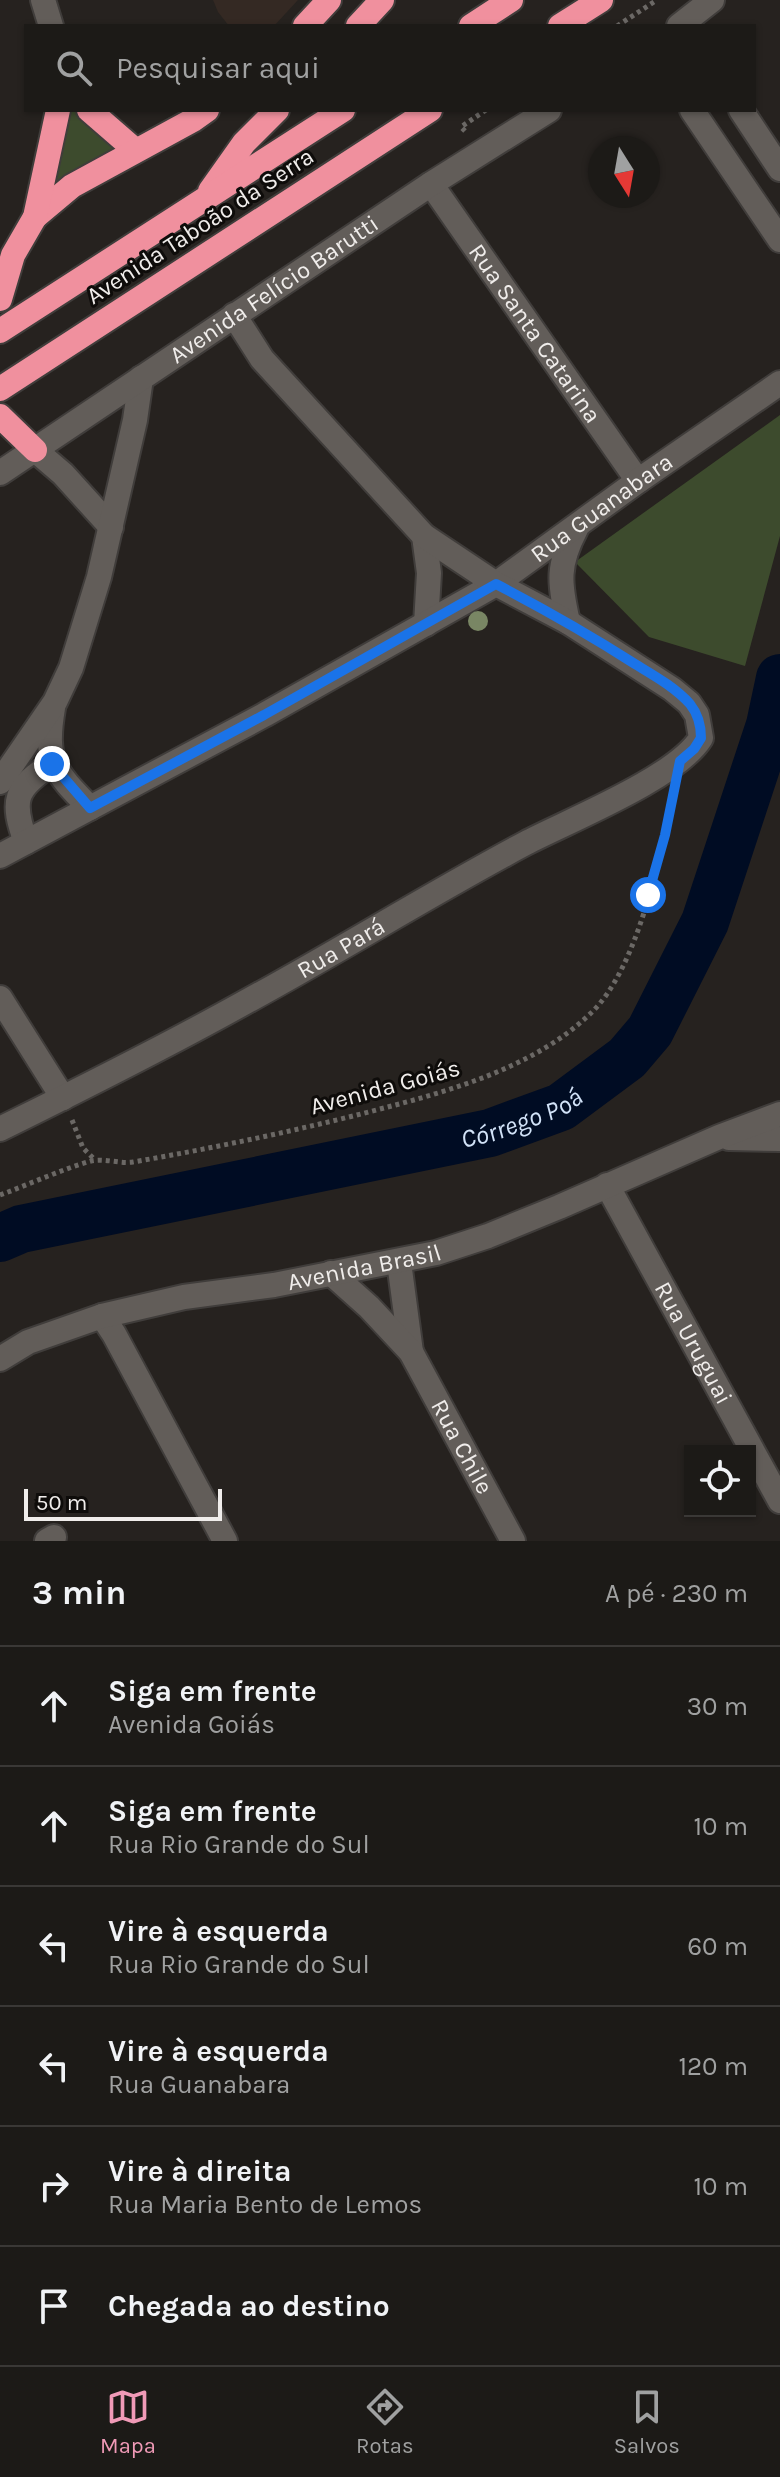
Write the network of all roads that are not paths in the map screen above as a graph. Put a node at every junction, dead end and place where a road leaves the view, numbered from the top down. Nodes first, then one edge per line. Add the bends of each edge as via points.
1 (43, 0) edge
2 (329, 0) edge
3 (382, 0) edge
4 (511, 0) edge
5 (601, 0) edge
6 (712, 0) edge
7 (50, 24) edge
8 (307, 24) edge
9 (360, 24) edge
10 (474, 24) edge
11 (563, 24) edge
12 (683, 24) edge
13 (58, 112) edge
14 (91, 112) edge
15 (204, 112) edge
16 (275, 112) edge
17 (340, 112) edge
18 (427, 112) edge
19 (546, 112) edge
20 (693, 112) edge
21 (739, 112) edge
22 (741, 112) edge
23 (707, 132) junction
24 (763, 143) junction
25 (135, 150) junction
26 (729, 166) junction
27 (780, 169) edge
28 (431, 184) junction
29 (204, 201) junction
30 (35, 217) junction
31 (780, 240) edge
32 (0, 299) edge
33 (234, 315) junction
34 (0, 331) edge
35 (141, 378) junction
36 (780, 383) edge
37 (0, 389) edge
38 (0, 416) edge
39 (35, 450) junction
40 (0, 473) edge
41 (638, 481) junction
42 (111, 527) junction
43 (576, 528) junction
44 (424, 536) junction
45 (496, 584) junction
46 (568, 622) junction
47 (426, 624) junction
48 (55, 702) junction
49 (52, 764) junction
50 (6, 787) edge
51 (90, 808) junction
52 (26, 842) junction
53 (0, 856) edge
54 (0, 998) edge
55 (63, 1098) junction
56 (780, 1114) edge
57 (0, 1129) edge
58 (719, 1137) junction
59 (780, 1139) edge
60 (607, 1185) junction
61 (399, 1262) junction
62 (331, 1273) junction
63 (102, 1316) junction
64 (411, 1352) junction
65 (0, 1359) edge
66 (780, 1501) edge
67 (225, 1541) edge
68 (513, 1541) edge

1 - 7 street
2 - 8 highway
3 - 9 highway
4 - 10 highway
5 - 11 highway
6 - 12 street
13 - 30 highway
14 - 25 highway
15 - 25 highway
16 - 29 highway via 244,143
17 - 29 highway, Avenida Taboão da Serra
18 - 37 highway, Avenida Taboão da Serra
19 - 28 street, Avenida Felício Barutti
20 - 23 street
21 - 23 street via 728,129
22 - 24 street
23 - 26 street
24 - 26 street via 737,143
24 - 27 street
25 - 30 highway via 72,186
26 - 31 street
28 - 33 street, Avenida Felício Barutti
28 - 41 street, Rua Santa Catarina
29 - 34 highway, Avenida Taboão da Serra
30 - 32 highway via 13,255
33 - 35 street, Avenida Felício Barutti
33 - 44 street via 262,359
35 - 39 street, Avenida Felício Barutti
35 - 42 street
36 - 41 street, Rua Guanabara
38 - 39 highway
39 - 40 street, Avenida Felício Barutti
39 - 42 street
41 - 43 street, Rua Guanabara
42 - 48 street via 75,655
43 - 45 street, Rua Guanabara
43 - 46 street via 561,566
44 - 45 street
44 - 47 street via 429,573
45 - 46 street
45 - 47 street, Rua Guanabara
46 - 55 street, Rua Pará via 689,703 701,738 694,749 632,790
47 - 51 street, Rua Guanabara
48 - 49 street via 49,733
48 - 50 street
49 - 50 street via 27,782
49 - 51 street
50 - 52 street
51 - 52 street, Rua Guanabara
52 - 53 street, Rua Guanabara
54 - 55 street
55 - 57 street, Rua Pará
56 - 58 street, Avenida Brasil
58 - 59 street, Avenida Brasil
58 - 60 street, Avenida Brasil
60 - 61 street, Avenida Brasil via 488,1236
60 - 66 street, Rua Uruguai
61 - 62 street, Avenida Brasil
61 - 64 street, Rua Chile
62 - 63 street, Avenida Brasil
62 - 64 street, Rua Chile
63 - 65 street, Avenida Brasil via 28,1342
63 - 67 street
64 - 68 street, Rua Chile

